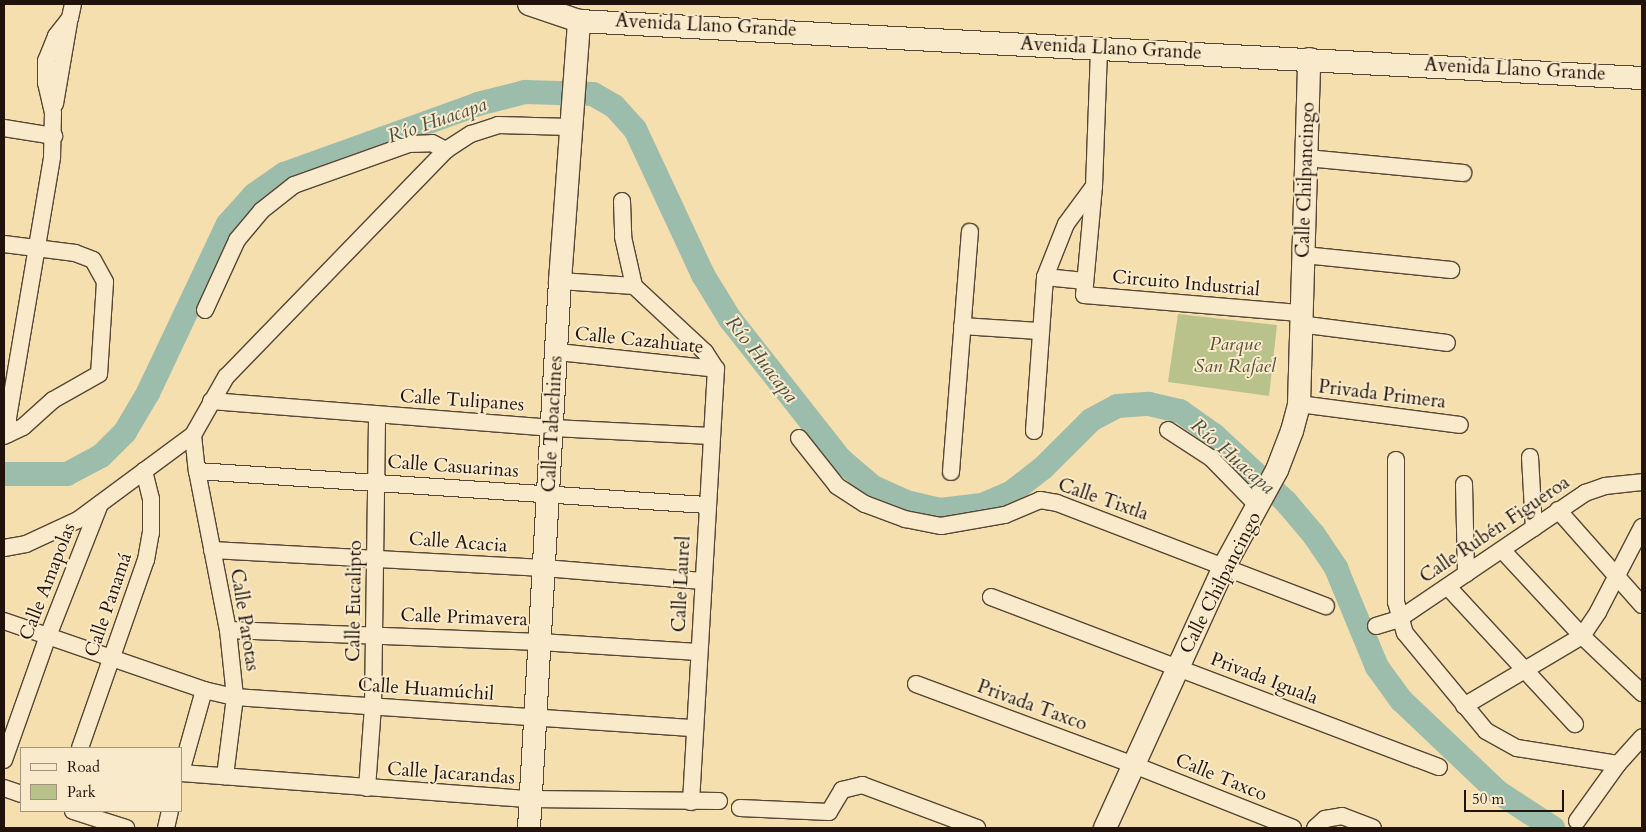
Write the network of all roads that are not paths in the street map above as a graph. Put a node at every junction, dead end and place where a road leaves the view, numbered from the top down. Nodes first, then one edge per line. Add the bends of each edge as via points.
1 (529, 4) edge
2 (71, 11) edge
3 (579, 21) junction
4 (1099, 50) junction
5 (1309, 59) junction
6 (1642, 78) edge
7 (572, 122) junction
8 (4, 128) edge
9 (54, 136) junction
10 (446, 150) junction
11 (1307, 158) junction
12 (1463, 173) dead end
13 (1094, 186) junction
14 (622, 202) dead end
15 (970, 232) dead end
16 (4, 244) edge
17 (35, 249) junction
18 (1304, 255) junction
19 (1451, 270) dead end
20 (1045, 277) junction
21 (560, 281) junction
22 (1085, 281) junction
23 (634, 286) junction
24 (205, 310) dead end
25 (1299, 318) junction
26 (962, 326) junction
27 (1040, 331) junction
28 (1447, 343) dead end
29 (558, 352) junction
30 (716, 369) junction
31 (210, 402) junction
32 (1299, 404) junction
33 (377, 415) junction
34 (1460, 425) dead end
35 (553, 428) junction
36 (1168, 430) dead end
37 (1034, 431) dead end
38 (6, 435) edge
39 (193, 435) junction
40 (712, 436) junction
41 (800, 438) dead end
42 (1530, 457) dead end
43 (1396, 460) dead end
44 (144, 471) junction
45 (197, 471) junction
46 (951, 472) dead end
47 (376, 482) junction
48 (1642, 482) edge
49 (1464, 484) dead end
50 (549, 493) junction
51 (100, 504) junction
52 (706, 505) junction
53 (1259, 507) junction
54 (1558, 510) junction
55 (1642, 527) edge
56 (1534, 528) junction
57 (4, 548) edge
58 (212, 550) junction
59 (1503, 550) junction
60 (376, 558) junction
61 (1225, 565) junction
62 (544, 568) junction
63 (1466, 574) junction
64 (1616, 577) junction
65 (702, 581) junction
66 (1448, 587) junction
67 (990, 597) dead end
68 (1642, 605) edge
69 (1326, 606) dead end
70 (1399, 620) junction
71 (4, 622) edge
72 (1376, 626) dead end
73 (228, 630) junction
74 (374, 635) junction
75 (48, 636) junction
76 (1582, 636) junction
77 (540, 642) junction
78 (698, 652) junction
79 (112, 658) junction
80 (1178, 667) junction
81 (1524, 669) junction
82 (916, 684) dead end
83 (204, 690) junction
84 (1642, 693) edge
85 (235, 697) junction
86 (1464, 706) junction
87 (373, 707) junction
88 (535, 717) junction
89 (1575, 724) dead end
90 (694, 728) junction
91 (1642, 737) edge
92 (80, 747) edge
93 (4, 760) edge
94 (1618, 764) junction
95 (1134, 765) junction
96 (1439, 767) dead end
97 (182, 768) edge
98 (182, 772) edge
99 (225, 776) junction
100 (4, 788) edge
101 (367, 788) junction
102 (20, 794) edge
103 (530, 799) junction
104 (691, 802) junction
105 (719, 802) dead end
106 (740, 808) dead end
107 (76, 812) edge
108 (170, 812) edge
109 (1577, 821) dead end
110 (1320, 824) edge
111 (126, 828) edge
112 (166, 828) edge
113 (529, 828) edge
114 (977, 828) edge
115 (1105, 828) edge
116 (1293, 828) edge
117 (1373, 828) edge

1 - 3 street, Avenida Llano Grande
2 - 9 street via 46,61
3 - 4 street, Avenida Llano Grande
3 - 7 street, Calle Tabachines
4 - 5 street, Avenida Llano Grande
4 - 13 street, Circuito Industrial
5 - 6 street, Avenida Llano Grande
5 - 11 street, Calle Chilpancingo
7 - 10 street via 498,125 471,134
7 - 21 street, Calle Tabachines
8 - 9 street
9 - 17 street
10 - 24 street via 432,143 410,144 294,185 261,211 237,240
10 - 31 street via 226,377
11 - 12 street
11 - 18 street, Calle Chilpancingo
13 - 20 street via 1066,224
13 - 22 street, Circuito Industrial
14 - 23 street via 623,238
15 - 26 street
16 - 17 street
17 - 38 street
17 - 38 street via 75,253 93,260 104,282 99,374 53,400 24,427
18 - 19 street
18 - 25 street, Calle Chilpancingo
20 - 22 street, Circuito Industrial
20 - 27 street
21 - 23 street
21 - 29 street, Calle Tabachines
22 - 25 street, Circuito Industrial via 1084,296
23 - 30 street via 705,352
25 - 28 street
25 - 32 street, Calle Chilpancingo
26 - 27 street
26 - 46 street
27 - 37 street
29 - 30 street, Calle Cazahuate
29 - 35 street, Calle Tabachines
30 - 40 street, Calle Laurel
31 - 33 street, Calle Tulipanes
31 - 39 street
32 - 34 street, Privada Primera
32 - 53 street, Calle Chilpancingo via 1278,470
33 - 35 street, Calle Tulipanes
33 - 47 street, Calle Eucalipto
35 - 40 street, Calle Tulipanes
35 - 50 street, Calle Tabachines
36 - 53 street via 1211,458
39 - 44 street
39 - 45 street, Calle Parotas
40 - 52 street, Calle Laurel
41 - 61 street, Calle Tixtla via 837,486 865,504 905,519 941,526 974,522 1004,515 1040,500
42 - 56 street
43 - 70 street via 1396,602
44 - 51 street
44 - 79 street, Calle Panamá via 151,499 151,533 146,560
45 - 47 street, Calle Casuarinas
45 - 58 street, Calle Parotas
47 - 50 street, Calle Casuarinas
47 - 60 street, Calle Eucalipto
48 - 54 street, Calle Rubén Figueroa via 1605,486 1585,493
49 - 63 street
50 - 52 street, Calle Casuarinas
50 - 62 street, Calle Tabachines
51 - 57 street via 78,520 26,544
51 - 75 street, Calle Amapolas
52 - 65 street, Calle Laurel
53 - 61 street, Calle Chilpancingo
54 - 56 street, Calle Rubén Figueroa
54 - 64 street
55 - 64 street
56 - 59 street, Calle Rubén Figueroa
58 - 60 street, Calle Acacia
58 - 73 street, Calle Parotas
59 - 63 street, Calle Rubén Figueroa
59 - 76 street
60 - 62 street, Calle Acacia
60 - 74 street, Calle Eucalipto
61 - 69 street, Calle Tixtla
61 - 80 street, Calle Chilpancingo
62 - 65 street, Calle Acacia
62 - 77 street, Calle Tabachines
63 - 66 street, Calle Rubén Figueroa
64 - 68 street
64 - 76 street
65 - 78 street, Calle Laurel
66 - 70 street, Calle Rubén Figueroa
66 - 81 street
67 - 80 street, Privada Iguala
70 - 72 street, Calle Rubén Figueroa
70 - 86 street
71 - 75 street, Calle Parotas
73 - 74 street, Calle Primavera
73 - 85 street, Calle Parotas
74 - 77 street, Calle Primavera
74 - 87 street, Calle Eucalipto
75 - 79 street, Calle Parotas
75 - 93 street, Calle Amapolas
76 - 81 street
76 - 84 street
77 - 78 street, Calle Primavera
77 - 88 street, Calle Tabachines
78 - 90 street, Calle Laurel
79 - 83 street, Calle Parotas
79 - 92 street, Calle Panamá
80 - 95 street, Calle Chilpancingo
80 - 96 street, Privada Iguala
81 - 86 street
81 - 89 street
82 - 95 street, Privada Taxco
83 - 85 street, Calle Parotas
83 - 97 street
85 - 87 street, Calle Huamúchil
85 - 99 street
86 - 94 street via 1486,732 1517,748
87 - 88 street, Calle Huamúchil
87 - 101 street, Calle Eucalipto
88 - 90 street, Calle Huamúchil
88 - 103 street, Calle Tabachines
90 - 104 street, Calle Laurel
91 - 94 street
94 - 109 street
95 - 115 street, Calle Chilpancingo
95 - 116 street, Calle Taxco
98 - 99 street, Calle Jacarandas
99 - 101 street, Calle Jacarandas
100 - 102 street
101 - 103 street, Calle Jacarandas
103 - 104 street, Calle Jacarandas
103 - 113 street, Calle Tabachines
104 - 105 street, Calle Jacarandas
106 - 114 street via 829,812 842,790 862,785
107 - 111 street
108 - 112 street
110 - 117 street via 1342,816

